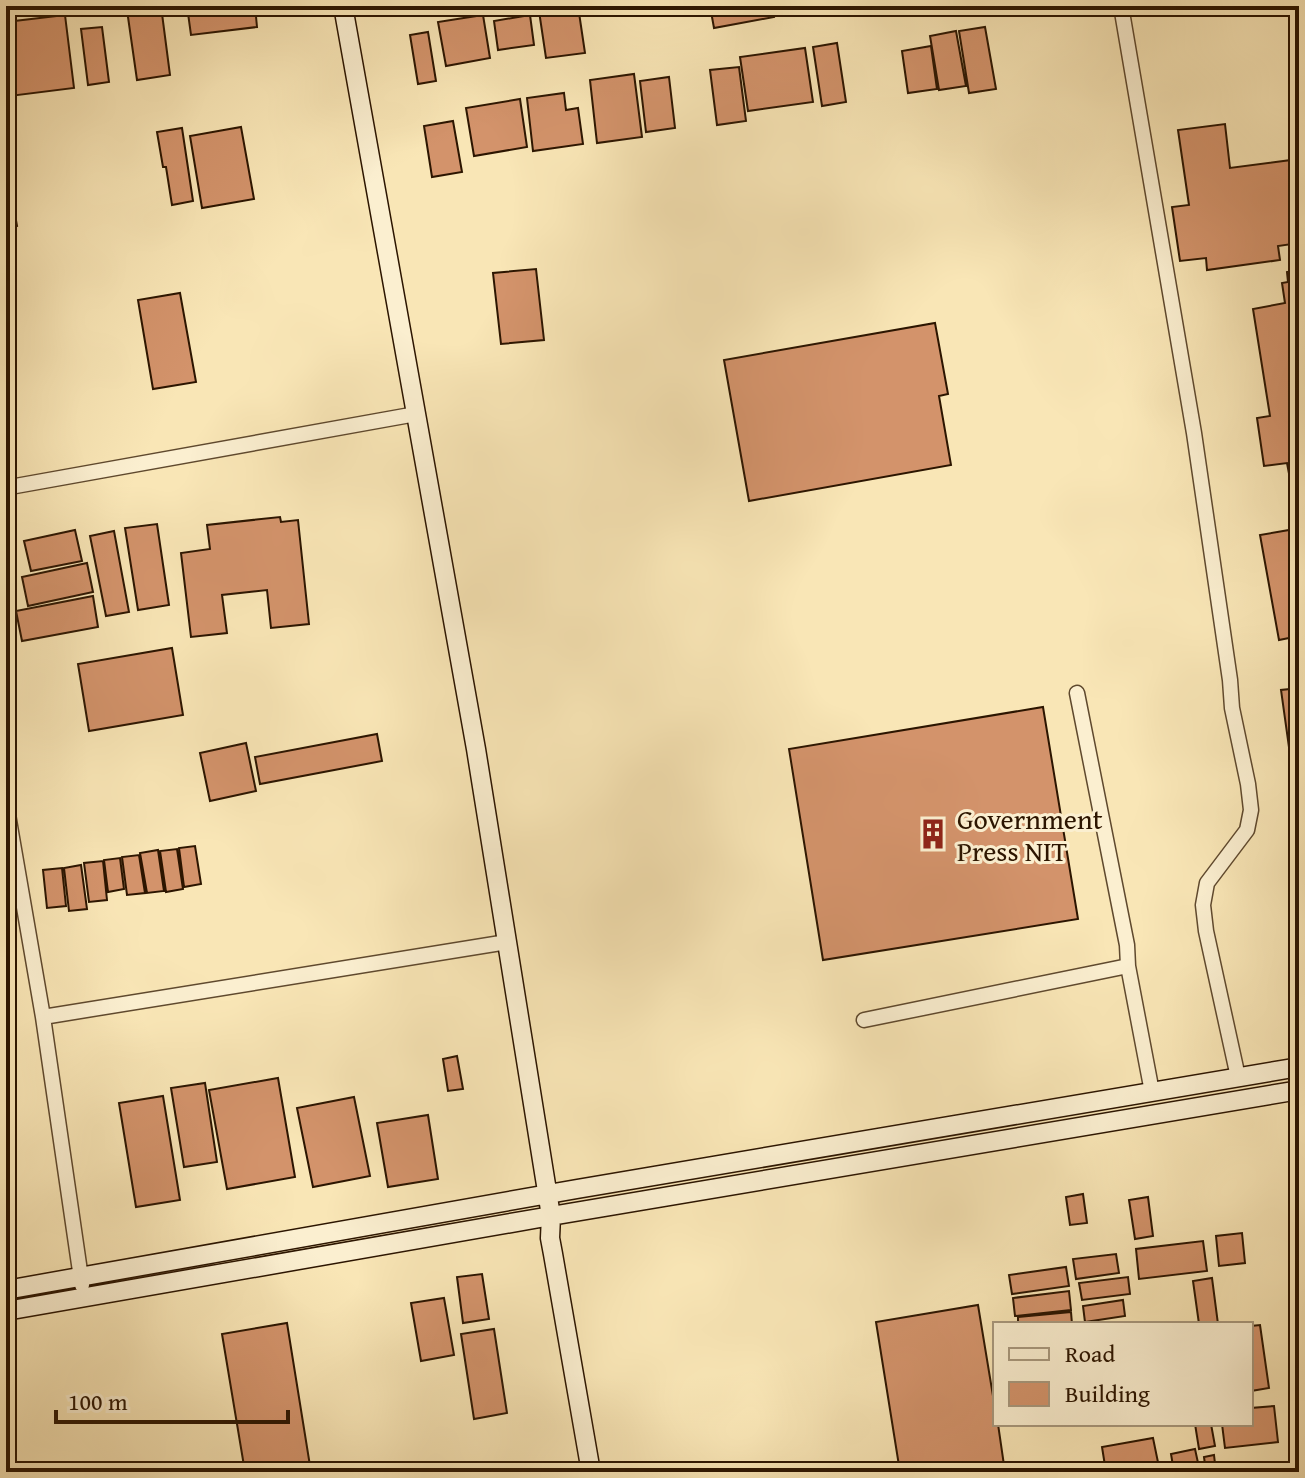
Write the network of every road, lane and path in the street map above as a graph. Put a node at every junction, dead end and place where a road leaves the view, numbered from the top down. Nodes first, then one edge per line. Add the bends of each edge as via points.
1 (343, 6) edge
2 (1121, 6) edge
3 (416, 414) junction
4 (10, 487) dead end
5 (1077, 693) dead end
6 (6, 803) edge
7 (507, 942) junction
8 (1128, 966) junction
9 (43, 1017) junction
10 (864, 1020) dead end
11 (1299, 1067) edge
12 (1238, 1077) junction
13 (1299, 1090) edge
14 (1152, 1092) junction
15 (547, 1194) junction
16 (551, 1216) junction
17 (81, 1275) junction
18 (6, 1290) edge
19 (84, 1297) junction
20 (6, 1311) edge
21 (591, 1472) edge

1 - 3 street
2 - 12 street via 1251,810 1247,830 1207,883 1203,905
3 - 4 street
3 - 7 street
5 - 8 street
6 - 9 street
7 - 9 street
7 - 15 street
8 - 10 street
8 - 14 street
9 - 17 street
11 - 12 street
12 - 14 street
13 - 16 street
14 - 15 street
15 - 16 street
15 - 17 street
16 - 19 street
16 - 21 street via 550,1238
17 - 18 street
17 - 19 street
19 - 20 street

